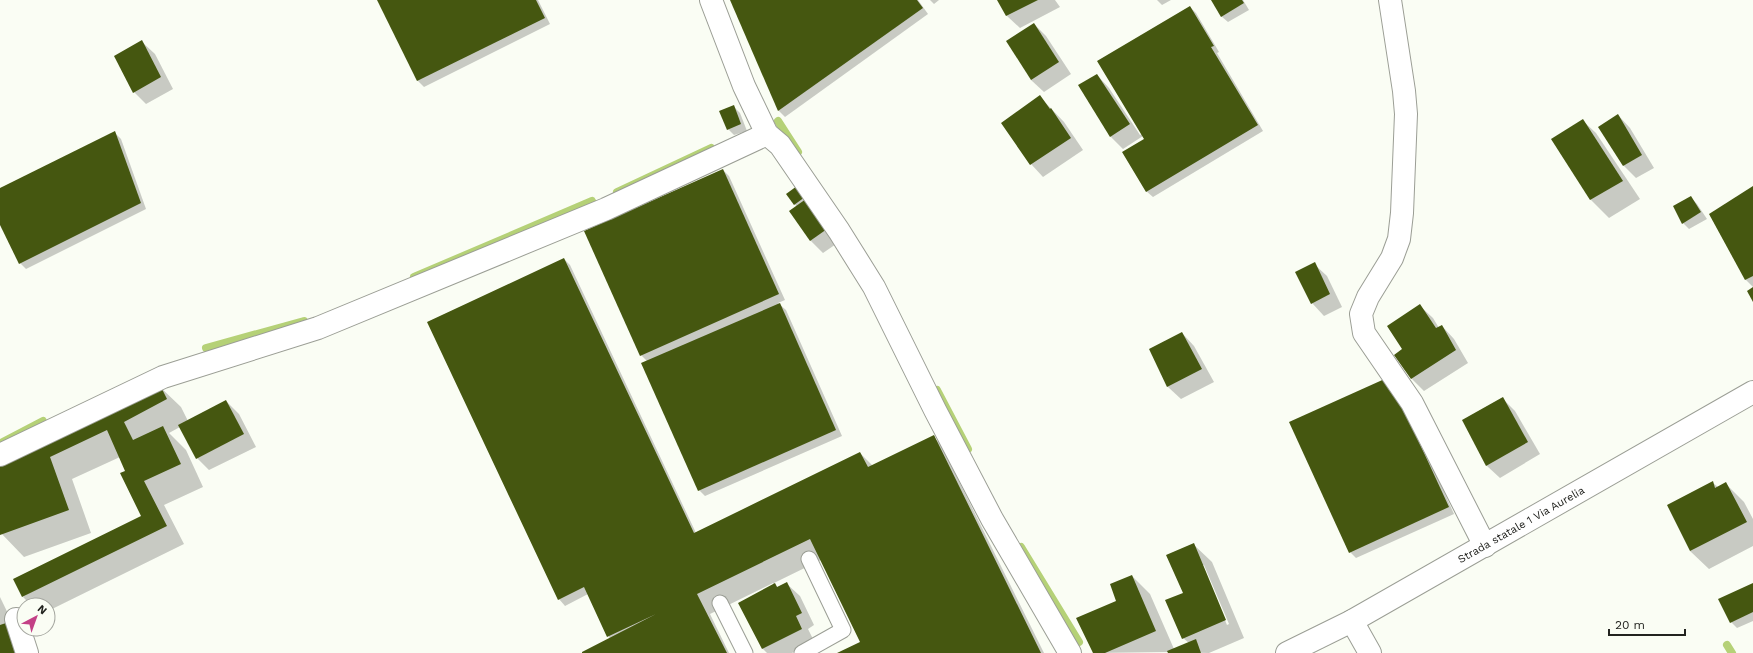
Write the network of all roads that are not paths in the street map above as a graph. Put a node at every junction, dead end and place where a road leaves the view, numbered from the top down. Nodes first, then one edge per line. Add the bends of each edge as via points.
1 (710, 0) edge
2 (1390, 0) edge
3 (767, 134) junction
4 (1753, 392) edge
5 (0, 455) edge
6 (1485, 546) junction
7 (809, 559) dead end
8 (720, 603) dead end
9 (1352, 621) junction
10 (22, 637) edge
11 (27, 653) edge
12 (745, 653) edge
13 (802, 653) edge
14 (1070, 653) edge
15 (1287, 653) edge
16 (1370, 653) edge

1 - 3 street via 744,86
2 - 6 street via 1406,114 1402,213 1399,239 1392,258 1360,314 1364,333 1412,403
3 - 5 street via 606,209 326,325 162,377
3 - 14 street via 784,152 874,287 992,518
4 - 6 street, Strada statale 1 Via Aurelia
6 - 9 street, Strada statale 1 Via Aurelia
7 - 13 lane via 843,630
8 - 12 lane
9 - 15 street, Strada statale 1 Via Aurelia
9 - 16 street
10 - 11 street

